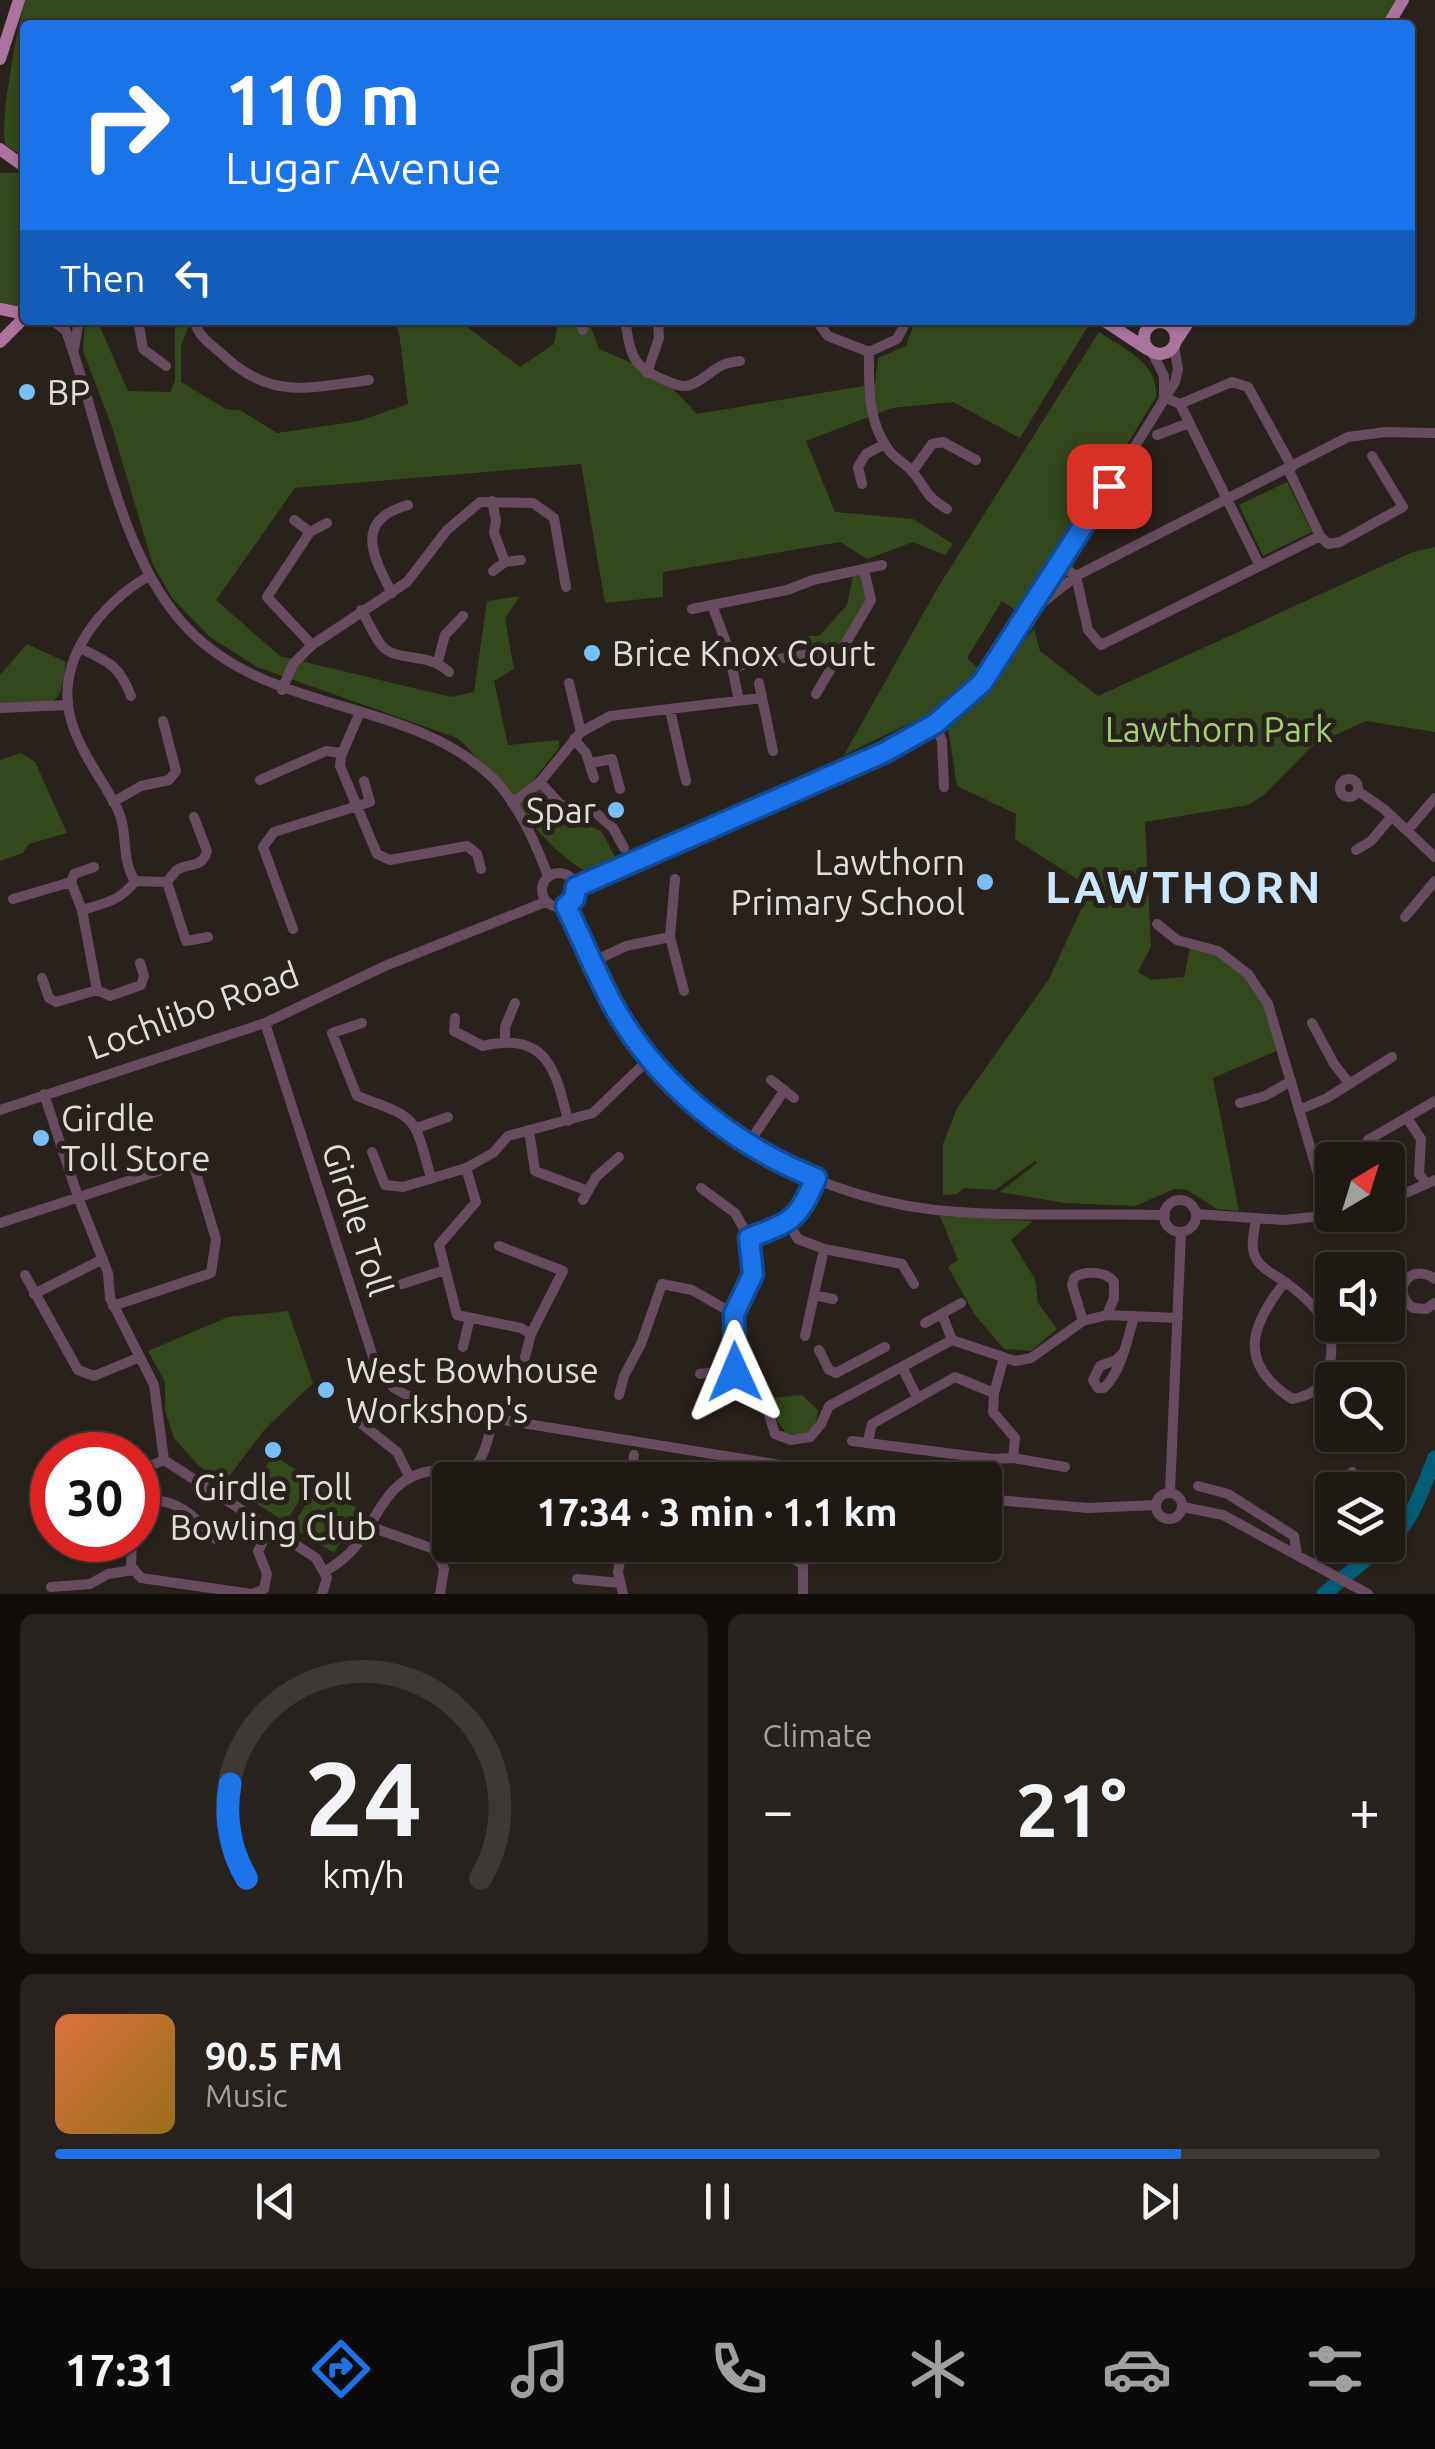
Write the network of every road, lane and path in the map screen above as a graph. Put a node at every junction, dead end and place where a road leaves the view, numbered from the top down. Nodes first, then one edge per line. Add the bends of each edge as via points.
1 (19, 0) edge
2 (0, 59) edge
3 (0, 149) edge
4 (20, 164) edge
5 (20, 320) edge
6 (58, 325) edge
7 (78, 325) edge
8 (139, 325) edge
9 (196, 325) edge
10 (626, 325) edge
11 (658, 325) edge
12 (820, 325) edge
13 (904, 325) edge
14 (1111, 325) edge
15 (1157, 325) edge
16 (1168, 325) edge
17 (1187, 325) edge
18 (0, 342) edge
19 (1175, 343) junction
20 (74, 352) junction
21 (869, 352) junction
22 (1151, 352) junction
23 (740, 361) dead end
24 (166, 366) dead end
25 (648, 373) junction
26 (368, 380) dead end
27 (1164, 397) junction
28 (1180, 404) junction
29 (1189, 424) junction
30 (1435, 434) edge
31 (1156, 435) dead end
32 (885, 444) junction
33 (1372, 456) dead end
34 (976, 460) dead end
35 (1290, 468) junction
36 (912, 472) junction
37 (862, 484) dead end
38 (1226, 496) junction
39 (492, 501) junction
40 (408, 505) dead end
41 (947, 510) dead end
42 (368, 511) dead end
43 (378, 519) junction
44 (294, 520) dead end
45 (327, 522) dead end
46 (310, 532) junction
47 (1320, 536) junction
48 (521, 560) dead end
49 (505, 562) junction
50 (882, 565) dead end
51 (1061, 565) junction
52 (1260, 566) junction
53 (864, 570) junction
54 (493, 572) dead end
55 (149, 576) junction
56 (1076, 576) junction
57 (566, 586) dead end
58 (392, 593) junction
59 (712, 605) junction
60 (692, 609) dead end
61 (361, 610) junction
62 (1029, 613) junction
63 (463, 616) dead end
64 (312, 646) junction
65 (80, 648) junction
66 (438, 661) junction
67 (834, 661) junction
68 (732, 667) junction
69 (449, 672) dead end
70 (570, 682) dead end
71 (759, 684) dead end
72 (282, 690) junction
73 (816, 694) dead end
74 (131, 696) dead end
75 (762, 698) junction
76 (739, 701) junction
77 (67, 704) junction
78 (0, 708) edge
79 (670, 710) junction
80 (360, 712) junction
81 (163, 721) dead end
82 (935, 724) junction
83 (578, 736) junction
84 (773, 751) dead end
85 (342, 753) junction
86 (590, 763) junction
87 (594, 778) dead end
88 (260, 780) dead end
89 (364, 781) dead end
90 (686, 781) dead end
91 (540, 782) junction
92 (944, 787) dead end
93 (620, 789) dead end
94 (1358, 791) dead end
95 (1433, 792) edge
96 (114, 802) junction
97 (512, 803) junction
98 (356, 806) junction
99 (194, 816) dead end
100 (1392, 816) junction
101 (1408, 830) junction
102 (624, 848) dead end
103 (1356, 850) dead end
104 (1435, 857) edge
105 (94, 867) dead end
106 (482, 869) dead end
107 (553, 875) junction
108 (676, 880) dead end
109 (135, 881) junction
110 (1435, 881) edge
111 (72, 882) junction
112 (167, 882) junction
113 (576, 887) junction
114 (543, 897) junction
115 (13, 899) dead end
116 (566, 906) junction
117 (82, 910) junction
118 (1405, 917) dead end
119 (1157, 924) dead end
120 (293, 929) dead end
121 (670, 936) junction
122 (208, 937) dead end
123 (592, 962) junction
124 (140, 964) dead end
125 (42, 978) dead end
126 (97, 990) junction
127 (684, 992) dead end
128 (515, 1003) dead end
129 (344, 1014) dead end
130 (455, 1018) dead end
131 (265, 1023) junction
132 (362, 1023) dead end
133 (1312, 1023) dead end
134 (349, 1027) junction
135 (454, 1031) junction
136 (442, 1037) dead end
137 (506, 1040) junction
138 (651, 1057) junction
139 (1392, 1057) dead end
140 (771, 1080) dead end
141 (1291, 1082) junction
142 (1349, 1082) junction
143 (44, 1094) junction
144 (1435, 1102) edge
145 (1240, 1103) dead end
146 (0, 1110) edge
147 (1299, 1110) junction
148 (448, 1117) dead end
149 (1407, 1118) junction
150 (568, 1121) junction
151 (417, 1128) junction
152 (529, 1130) junction
153 (1368, 1140) dead end
154 (748, 1144) junction
155 (372, 1152) dead end
156 (619, 1157) dead end
157 (1315, 1161) edge
158 (466, 1168) junction
159 (431, 1178) junction
160 (816, 1178) junction
161 (1431, 1182) edge
162 (701, 1188) dead end
163 (1405, 1193) edge
164 (78, 1197) junction
165 (1196, 1214) junction
166 (1165, 1215) junction
167 (1315, 1216) edge
168 (1256, 1219) junction
169 (0, 1223) edge
170 (788, 1223) junction
171 (1181, 1232) junction
172 (749, 1238) junction
173 (499, 1246) dead end
174 (824, 1249) junction
175 (102, 1259) junction
176 (446, 1270) junction
177 (1434, 1275) edge
178 (25, 1276) dead end
179 (1286, 1282) junction
180 (402, 1284) dead end
181 (914, 1284) dead end
182 (34, 1294) junction
183 (814, 1294) junction
184 (834, 1299) dead end
185 (961, 1303) dead end
186 (1435, 1303) edge
187 (113, 1306) junction
188 (734, 1314) junction
189 (942, 1314) junction
190 (1107, 1316) junction
191 (1134, 1316) junction
192 (470, 1318) junction
193 (1178, 1318) junction
194 (1083, 1321) junction
195 (925, 1324) dead end
196 (531, 1334) junction
197 (806, 1336) dead end
198 (952, 1340) junction
199 (463, 1347) dead end
200 (819, 1350) dead end
201 (1124, 1352) dead end
202 (140, 1357) junction
203 (525, 1357) dead end
204 (1004, 1358) junction
205 (902, 1367) junction
206 (735, 1372) junction
207 (700, 1374) dead end
208 (888, 1374) junction
209 (994, 1393) junction
210 (619, 1395) dead end
211 (917, 1398) junction
212 (372, 1410) dead end
213 (490, 1430) dead end
214 (852, 1441) dead end
215 (868, 1441) junction
216 (634, 1455) dead end
217 (1013, 1458) junction
218 (164, 1460) junction
219 (160, 1462) edge
220 (477, 1462) edge
221 (633, 1462) edge
222 (761, 1462) edge
223 (1065, 1467) dead end
224 (432, 1472) edge
225 (409, 1476) junction
226 (1198, 1486) dead end
227 (1170, 1493) junction
228 (160, 1499) edge
229 (1002, 1500) edge
230 (1156, 1505) junction
231 (1183, 1507) junction
232 (1250, 1508) junction
233 (1240, 1524) junction
234 (368, 1526) junction
235 (270, 1528) junction
236 (216, 1539) dead end
237 (1297, 1555) junction
238 (134, 1562) edge
239 (620, 1562) edge
240 (800, 1562) edge
241 (1318, 1562) edge
242 (803, 1564) joint
243 (1317, 1566) junction
244 (135, 1570) junction
245 (324, 1572) junction
246 (577, 1579) dead end
247 (51, 1587) dead end
248 (622, 1588) edge
249 (322, 1594) edge
250 (440, 1594) edge
251 (803, 1594) edge
252 (1368, 1594) edge

1 - 2 main road
3 - 4 main road
5 - 18 main road
6 - 20 street
7 - 20 street
8 - 24 street via 143,349
9 - 26 street via 199,336 244,375 274,387
10 - 25 street via 634,361
11 - 25 street
12 - 21 street via 828,336
13 - 21 street via 887,347
14 - 22 main road
15 - 22 main road via 1144,337
16 - 19 main road
17 - 19 main road
19 - 22 main road via 1166,353
19 - 27 street via 1176,382
20 - 55 street
21 - 32 street via 869,398
22 - 27 street via 1164,376
23 - 25 street via 722,362 688,386
27 - 28 street
27 - 51 street
28 - 29 street
28 - 35 street via 1232,382 1248,387
29 - 31 street
29 - 38 street
30 - 35 street via 1366,432
32 - 36 street
32 - 37 street via 858,466
33 - 47 street via 1402,506 1340,542 1328,544
34 - 36 street via 943,442 932,444
35 - 38 street
35 - 47 street
36 - 41 street via 928,497
38 - 52 street
38 - 56 street
39 - 49 street
39 - 57 street via 533,503 554,518
39 - 58 street via 470,508
40 - 43 street
42 - 43 street
43 - 58 street via 372,548
44 - 46 street
45 - 46 street
46 - 64 street via 267,597
47 - 52 street
48 - 49 street
49 - 54 street
50 - 53 street
51 - 56 street
51 - 62 street
52 - 56 street via 1101,645 1088,630
53 - 59 street
53 - 67 street via 871,600
55 - 65 street via 106,607
55 - 72 street via 214,652
56 - 62 street
58 - 61 street
59 - 60 street
59 - 68 street
61 - 64 street
61 - 66 street via 392,654
62 - 82 street via 982,683
63 - 66 street via 445,635
64 - 72 street via 293,664
65 - 74 street via 115,666
65 - 77 street
66 - 69 street
67 - 68 street via 814,653
67 - 73 street
68 - 76 street
70 - 83 street
71 - 75 street
72 - 80 street
75 - 76 street
75 - 84 street
76 - 79 street
77 - 78 street
77 - 96 street
79 - 83 street via 610,716
79 - 90 street
80 - 85 street
80 - 97 street via 423,732 465,756
81 - 96 street via 176,771
82 - 92 street
82 - 113 street
83 - 86 street
83 - 91 street
85 - 88 street via 326,752
85 - 98 street via 342,776
86 - 87 street
86 - 93 street via 612,759
89 - 98 street via 371,798
91 - 97 street
91 - 102 street via 560,805 596,812
94 - 100 street
95 - 101 street
96 - 109 street
97 - 107 street
98 - 106 street via 381,858 467,846
98 - 120 street via 274,832 263,847
99 - 112 street via 206,858 176,870
100 - 101 street
100 - 103 street
101 - 104 street
105 - 111 street via 74,874
107 - 113 street via 571,878
107 - 114 street
108 - 121 street
109 - 112 street
109 - 117 street via 126,894
110 - 118 street
111 - 115 street
111 - 117 street
112 - 122 street via 186,941
113 - 116 street
114 - 116 street
114 - 131 street, Lochlibo Road
116 - 123 street
117 - 126 street
119 - 141 street via 1177,940 1218,951 1248,974 1268,1004
121 - 123 street
121 - 127 street
123 - 138 street
124 - 126 street via 141,985 110,996
125 - 126 street via 56,1002
128 - 137 street
129 - 134 street
130 - 135 street
131 - 143 street, Lochlibo Road
131 - 222 street, Girdle Toll via 375,1363 394,1388 430,1408
132 - 134 street
133 - 142 street
134 - 151 street via 327,1034 357,1096 401,1112
135 - 136 street
135 - 137 street via 483,1046
137 - 150 street via 528,1045 550,1066
138 - 150 street via 594,1113
138 - 154 street via 715,1122
139 - 142 street
140 - 154 street via 789,1094
141 - 145 street
141 - 147 street
142 - 147 street
143 - 146 street, Lochlibo Road
143 - 164 street
144 - 149 street
147 - 157 street
148 - 151 street
149 - 153 street
149 - 161 street via 1421,1139 1419,1174
150 - 152 street
151 - 159 street
152 - 156 street via 535,1171 586,1196 596,1176
152 - 158 street via 508,1136
154 - 160 street
155 - 159 street via 385,1185
158 - 159 street
158 - 176 street via 476,1202 439,1245
160 - 166 street via 874,1199 958,1212
160 - 170 street via 802,1210
161 - 163 street
162 - 172 street via 735,1213
164 - 169 street
164 - 175 street
164 - 187 street via 189,1160 195,1164 216,1240 211,1273
165 - 166 street via 1182,1200
165 - 168 street
165 - 171 street via 1194,1225
166 - 171 street via 1168,1226
167 - 168 street
168 - 179 street via 1252,1248 1260,1264
170 - 172 street
170 - 174 street via 798,1240
171 - 193 street
172 - 188 street via 753,1274
173 - 196 street via 563,1271
174 - 181 street via 902,1264
174 - 183 street
175 - 182 street
175 - 187 street
176 - 180 street
176 - 192 street via 457,1315
177 - 186 street via 1408,1276 1402,1296 1413,1308
178 - 182 street
179 - 179 street via 1326,1320 1330,1340 1322,1384 1292,1399 1276,1389 1253,1349 1264,1308
182 - 202 street via 72,1364 85,1374
183 - 184 street
183 - 197 street
185 - 189 street
187 - 202 street
188 - 206 street
188 - 210 street via 692,1290 662,1284
189 - 195 street
189 - 198 street
190 - 191 street
190 - 194 street
190 - 194 street via 1114,1282 1105,1274 1081,1274 1072,1286
191 - 193 street
191 - 201 street
192 - 196 street
192 - 199 street
193 - 227 street
194 - 204 street via 1032,1358
196 - 203 street
198 - 204 street
198 - 205 street
200 - 208 street via 836,1373 880,1349
202 - 218 street via 154,1384
204 - 209 street
205 - 208 street
205 - 211 street
206 - 207 street
206 - 208 street via 765,1401 775,1434 791,1440 810,1437 829,1406
209 - 211 street via 956,1377
209 - 217 street via 993,1412 1015,1438
211 - 215 street via 872,1424
212 - 225 street via 353,1417 397,1452
213 - 220 street
214 - 215 street
215 - 217 street
216 - 221 street
217 - 223 street
218 - 219 street
218 - 235 street
224 - 225 street
225 - 234 street
226 - 232 street
227 - 230 street
227 - 231 street
228 - 236 street via 179,1505
229 - 230 street via 1088,1508
230 - 231 street via 1167,1519
231 - 233 street
232 - 233 street
232 - 237 street via 1294,1536
233 - 237 street
234 - 245 street via 343,1561
234 - 250 street via 437,1550 444,1569
235 - 244 street via 258,1551 267,1574 264,1589 252,1594
235 - 245 street via 316,1558
237 - 243 street
238 - 244 street
239 - 248 street
240 - 242 street
241 - 243 street
242 - 251 street
243 - 252 street
244 - 247 street
245 - 249 street
246 - 248 street

